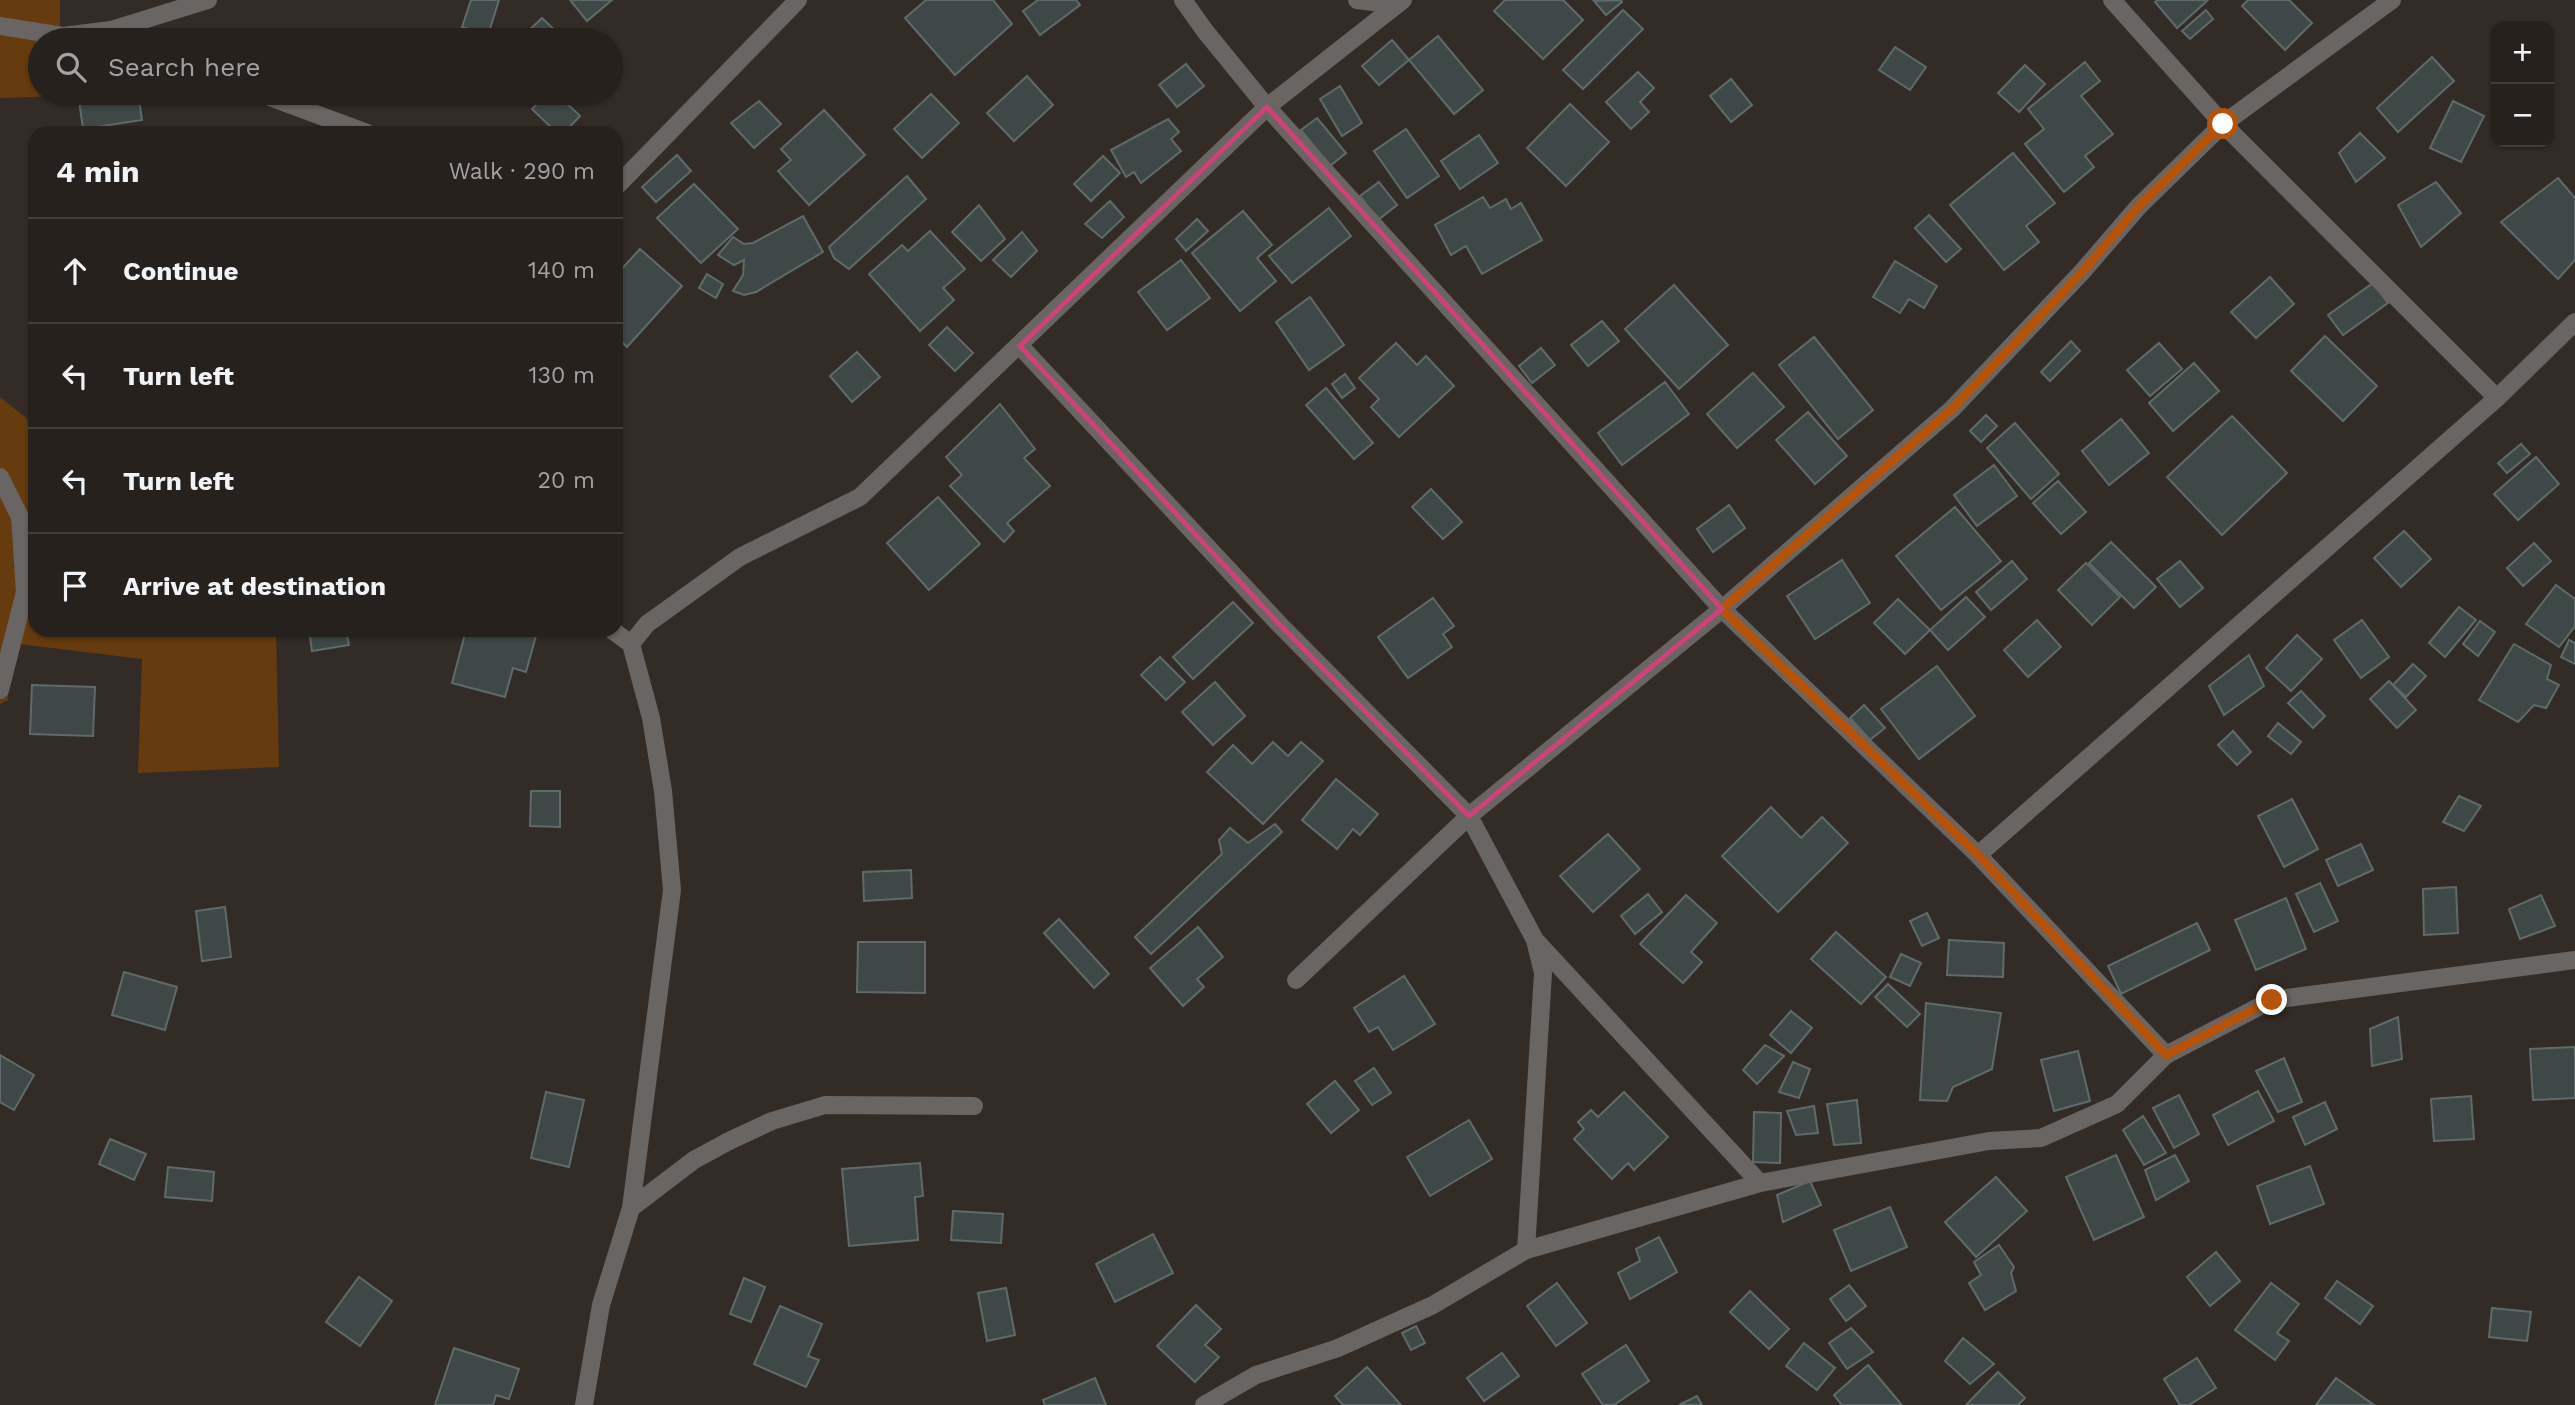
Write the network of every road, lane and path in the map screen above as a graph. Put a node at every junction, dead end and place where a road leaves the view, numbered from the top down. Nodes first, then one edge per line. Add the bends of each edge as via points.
1 (208, 0) edge
2 (798, 0) edge
3 (1183, 0) edge
4 (1357, 0) edge
5 (2112, 0) edge
6 (2392, 0) edge
7 (1400, 3) edge
8 (0, 26) edge
9 (117, 28) edge
10 (28, 31) edge
11 (291, 105) edge
12 (1267, 107) junction
13 (2223, 124) junction
14 (348, 126) edge
15 (623, 180) edge
16 (2575, 322) edge
17 (1020, 346) junction
18 (2497, 398) junction
19 (0, 477) edge
20 (28, 548) edge
21 (23, 555) junction
22 (28, 581) edge
23 (28, 598) edge
24 (1722, 609) junction
25 (622, 637) edge
26 (631, 644) junction
27 (0, 690) edge
28 (1469, 816) junction
29 (1978, 855) junction
30 (1535, 940) junction
31 (2575, 960) edge
32 (1296, 980) dead end
33 (2166, 1055) junction
34 (974, 1106) dead end
35 (1760, 1183) junction
36 (631, 1208) junction
37 (1526, 1250) junction
38 (583, 1405) edge
39 (1204, 1405) edge

1 - 9 street
2 - 15 street
3 - 12 street
4 - 7 street
5 - 13 street
6 - 13 street
7 - 12 street
8 - 10 street
11 - 14 street
12 - 17 street
12 - 24 street
13 - 18 street
13 - 24 street via 2139,206 1952,409
16 - 18 street
17 - 26 street via 860,497 740,557 647,624
17 - 28 street via 1279,624
18 - 29 street
19 - 21 street via 20,517
20 - 21 street
21 - 22 street
23 - 27 street
24 - 28 street
24 - 29 street
25 - 26 street
26 - 36 street via 651,718 672,890
28 - 30 street
28 - 32 street
29 - 33 street
30 - 35 street
30 - 37 street via 1543,973
31 - 33 street via 2272,1000
33 - 35 street via 2117,1104 2041,1138 1989,1141
34 - 36 street via 825,1105 772,1121 729,1141 694,1160
35 - 37 street
36 - 38 street via 601,1305
37 - 39 street via 1433,1305 1338,1348 1256,1375

